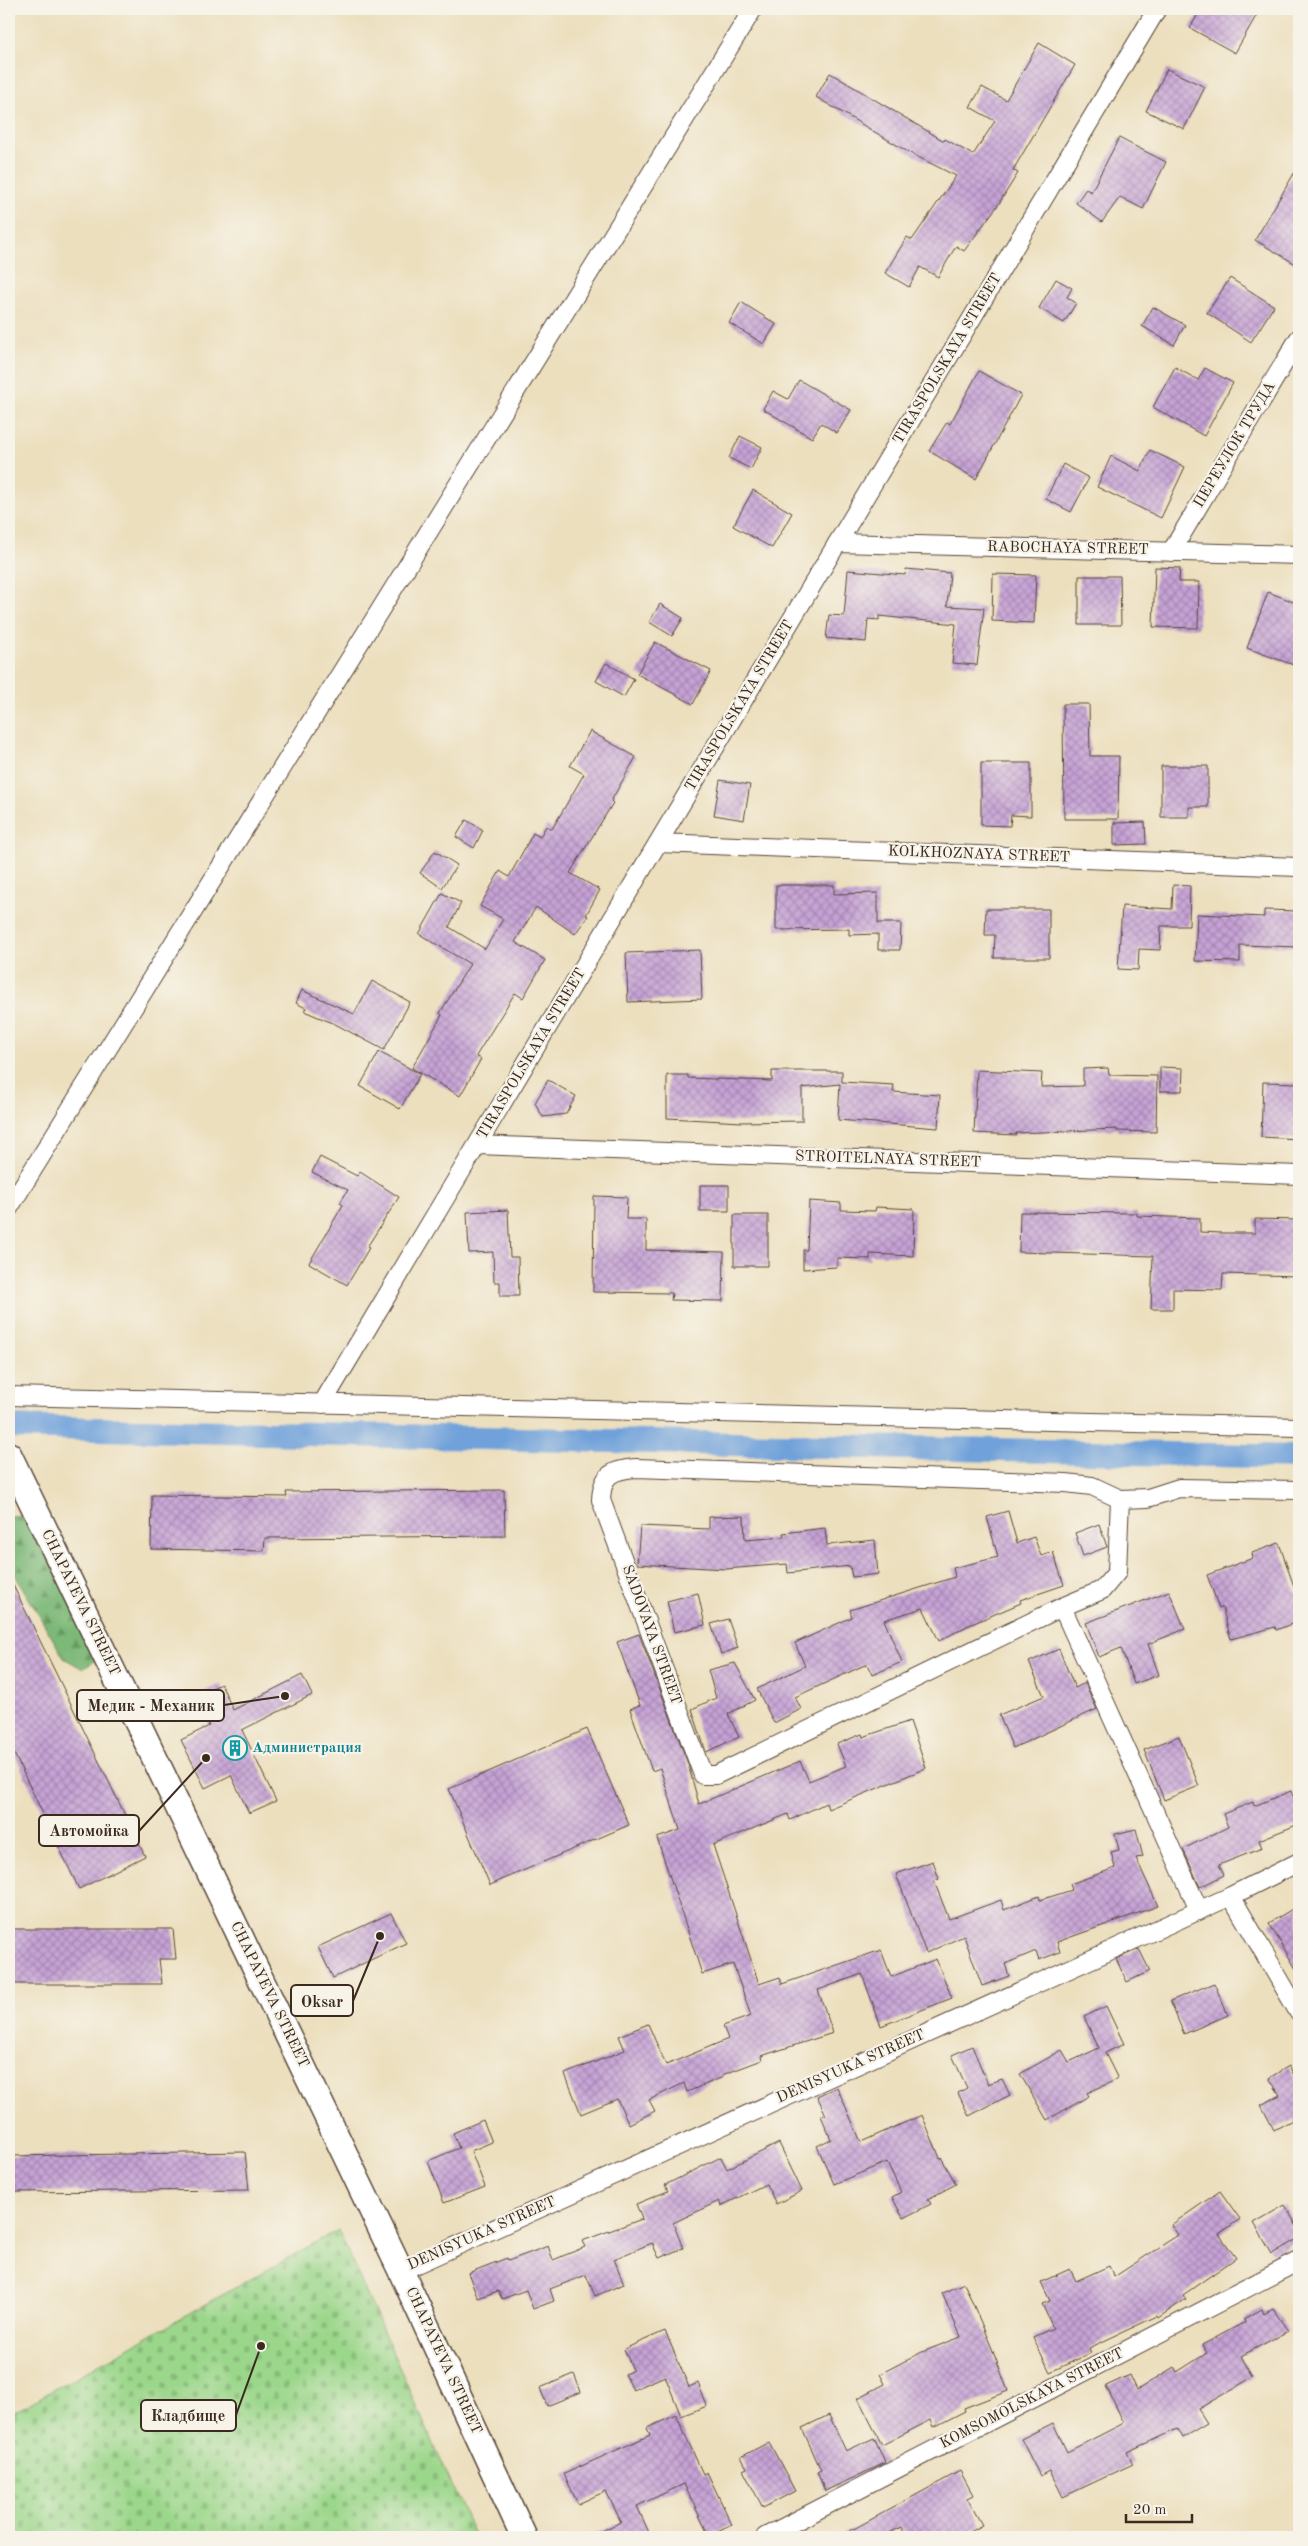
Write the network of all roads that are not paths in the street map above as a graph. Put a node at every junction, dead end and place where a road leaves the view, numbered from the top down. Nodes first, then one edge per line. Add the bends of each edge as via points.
1 (753, 9) edge
2 (1157, 9) edge
3 (1299, 338) edge
4 (837, 544) junction
5 (1171, 552) junction
6 (1299, 555) edge
7 (658, 843) junction
8 (1299, 867) edge
9 (477, 1145) junction
10 (1299, 1175) edge
11 (9, 1208) edge
12 (9, 1396) edge
13 (322, 1404) junction
14 (1299, 1427) edge
15 (9, 1455) edge
16 (1299, 1490) edge
17 (1120, 1499) junction
18 (1062, 1607) junction
19 (1299, 1862) edge
20 (1231, 1896) junction
21 (1199, 1910) junction
22 (1299, 2012) edge
23 (1299, 2261) edge
24 (401, 2271) junction
25 (524, 2537) edge
26 (766, 2537) edge

1 - 11 street
2 - 4 street, TIRASPOLSKAYA STREET
3 - 5 street, ПЕРЕУЛОК ТРУДА
4 - 5 street, RABOCHAYA STREET
4 - 7 street, TIRASPOLSKAYA STREET
5 - 6 street, RABOCHAYA STREET
7 - 8 street, KOLKHOZNAYA STREET
7 - 9 street, TIRASPOLSKAYA STREET
9 - 10 street, STROITELNAYA STREET
9 - 13 street, TIRASPOLSKAYA STREET
12 - 13 street
13 - 14 street
15 - 24 street, CHAPAYEVA STREET
16 - 17 street, SADOVAYA STREET via 1179,1488 1148,1498
17 - 18 street, SADOVAYA STREET via 1117,1572 1102,1590
17 - 18 street, SADOVAYA STREET via 1092,1486 1066,1483 636,1468 619,1469 608,1475 602,1486 602,1500 703,1775 716,1775
18 - 21 street
19 - 20 street, DENISYUKA STREET
20 - 21 street, DENISYUKA STREET
20 - 22 street
21 - 24 street, DENISYUKA STREET
23 - 26 street, KOMSOMOLSKAYA STREET
24 - 25 street, CHAPAYEVA STREET

